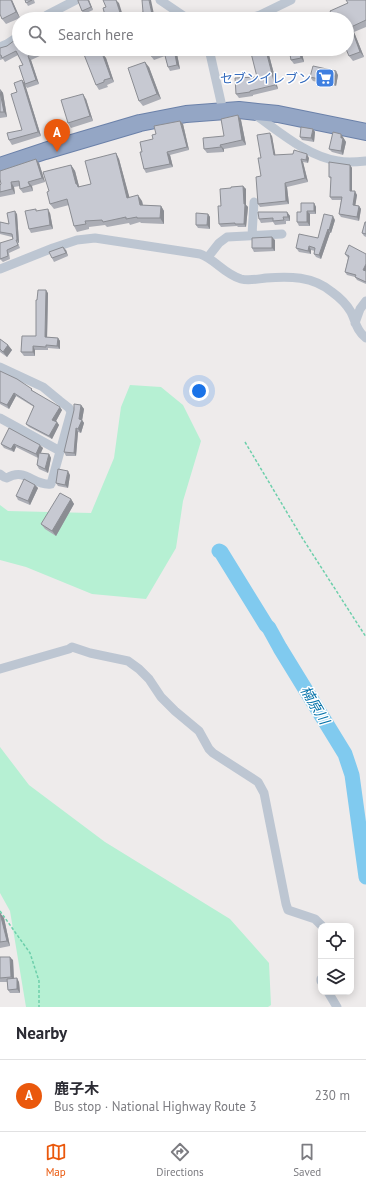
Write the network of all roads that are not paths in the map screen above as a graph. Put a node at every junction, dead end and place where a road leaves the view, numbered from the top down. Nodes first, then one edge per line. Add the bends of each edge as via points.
1 (76, 0) edge
2 (160, 0) edge
3 (290, 0) edge
4 (53, 12) edge
5 (178, 12) edge
6 (266, 12) edge
7 (12, 41) edge
8 (0, 47) edge
9 (211, 56) edge
10 (223, 111) junction
11 (257, 112) junction
12 (366, 132) edge
13 (366, 161) edge
14 (0, 166) edge
15 (254, 202) dead end
16 (282, 234) dead end
17 (252, 235) junction
18 (208, 257) junction
19 (0, 269) edge
20 (366, 301) edge
21 (355, 323) junction
22 (366, 338) edge
23 (0, 367) edge
24 (0, 418) edge
25 (60, 452) junction
26 (0, 474) edge
27 (0, 669) edge
28 (319, 923) edge
29 (330, 995) edge
30 (337, 1007) edge

1 - 4 street
2 - 5 street
3 - 6 street
7 - 8 street
9 - 10 street
10 - 11 highway
10 - 14 highway via 186,114 140,123
11 - 12 highway
11 - 13 street via 257,116 303,148 321,157 338,161
15 - 17 street
16 - 17 street
17 - 18 street via 227,237
18 - 19 street via 95,238 77,240
18 - 21 street via 224,271 243,279 290,277 318,283 332,291 351,312
20 - 21 street
21 - 22 street
23 - 25 street via 43,387 69,408 71,412
24 - 25 street
25 - 26 street via 51,484 19,474 7,478
27 - 28 street via 72,647 128,661 139,669 160,697 199,731 213,753 258,782 264,793 288,910 315,919
29 - 30 street

